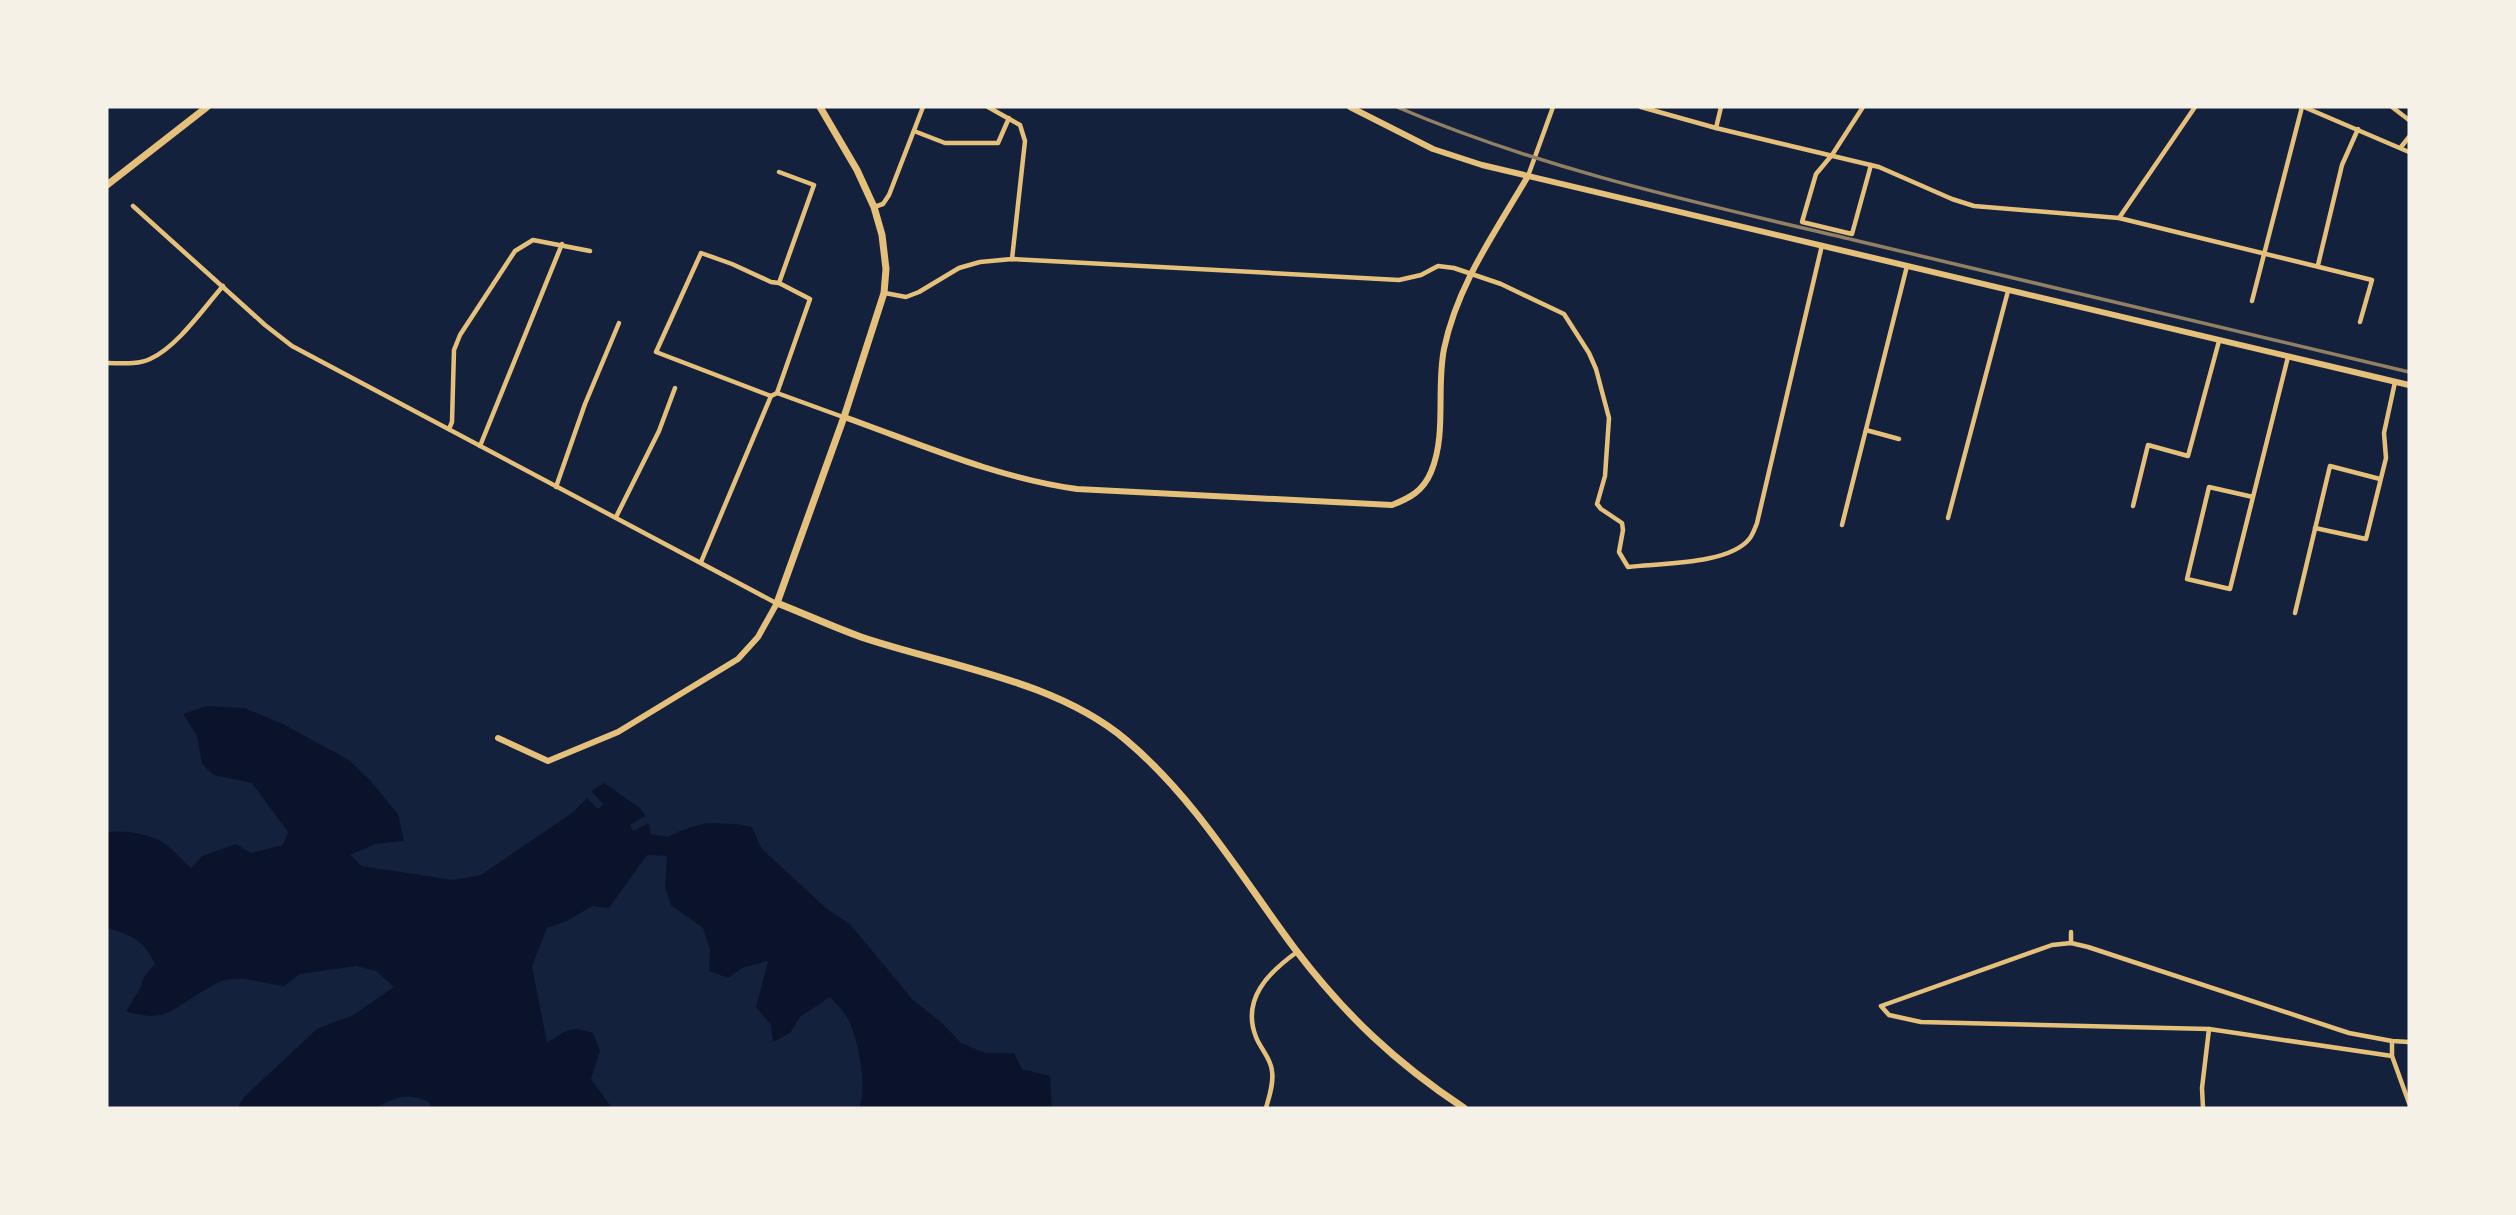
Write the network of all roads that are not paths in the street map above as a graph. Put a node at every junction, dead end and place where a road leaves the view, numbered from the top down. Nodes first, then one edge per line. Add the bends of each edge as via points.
1 (207, 107) edge
2 (820, 107) edge
3 (923, 107) edge
4 (988, 107) edge
5 (1350, 107) edge
6 (1553, 107) edge
7 (1641, 107) edge
8 (1721, 107) edge
9 (1863, 107) edge
10 (2195, 107) edge
11 (2303, 107) edge
12 (2392, 107) edge
13 (1009, 118) junction
14 (2409, 120) edge
15 (1716, 128) junction
16 (2358, 129) junction
17 (914, 131) junction
18 (2409, 137) edge
19 (2401, 147) junction
20 (2409, 152) edge
21 (1832, 155) junction
22 (1871, 165) junction
23 (779, 172) dead end
24 (1528, 176) junction
25 (107, 185) edge
26 (133, 206) dead end
27 (874, 207) junction
28 (2119, 218) junction
29 (562, 244) junction
30 (1822, 246) junction
31 (590, 251) dead end
32 (2264, 254) junction
33 (1012, 259) junction
34 (2318, 265) junction
35 (1907, 266) junction
36 (1470, 275) junction
37 (779, 283) junction
38 (223, 286) junction
39 (2008, 291) junction
40 (884, 293) junction
41 (2252, 301) dead end
42 (2360, 322) dead end
43 (619, 323) dead end
44 (2219, 341) junction
45 (2288, 357) junction
46 (107, 363) edge
47 (2395, 382) junction
48 (2409, 385) edge
49 (675, 388) dead end
50 (777, 393) junction
51 (771, 396) junction
52 (844, 417) junction
53 (449, 429) junction
54 (1866, 430) junction
55 (1899, 439) dead end
56 (480, 446) junction
57 (2380, 479) junction
58 (556, 487) junction
59 (2253, 497) junction
60 (2133, 506) dead end
61 (616, 517) junction
62 (1948, 519) dead end
63 (1842, 525) dead end
64 (2315, 528) junction
65 (701, 562) junction
66 (777, 603) junction
67 (2295, 613) dead end
68 (498, 738) dead end
69 (2071, 932) dead end
70 (2071, 943) junction
71 (1297, 952) junction
72 (2209, 1029) junction
73 (2392, 1041) junction
74 (2409, 1042) edge
75 (2392, 1056) junction
76 (2409, 1103) edge
77 (1266, 1108) edge
78 (1464, 1108) edge
79 (2203, 1108) edge

1 - 25 main road
2 - 27 main road
3 - 17 street
4 - 13 street
5 - 24 street via 1433,149
6 - 24 street
7 - 15 street
8 - 15 street
9 - 21 street
10 - 28 street
11 - 16 street
11 - 32 street
12 - 14 street
13 - 17 street via 998,144 945,143
13 - 33 street via 1020,125 1025,141
15 - 21 street
16 - 19 street
16 - 34 street via 2342,164
17 - 27 street via 889,195
18 - 19 street
19 - 20 street
21 - 22 street
21 - 22 street via 1816,174 1802,222 1852,234
22 - 28 street via 1974,205
23 - 37 street via 814,185
24 - 30 street
24 - 36 street
26 - 38 street
27 - 40 main road via 886,269
28 - 32 street
29 - 31 street
29 - 53 street via 533,240 515,251 460,334 454,350
29 - 56 street
30 - 35 street
30 - 36 street via 1750,538 1721,556 1628,567 1619,552 1622,523 1597,504 1605,476 1609,418 1589,353 1563,314 1501,284
32 - 34 street
32 - 41 street
33 - 36 street via 1399,280 1438,266
33 - 40 street via 959,268 906,296
34 - 42 street via 2372,280
35 - 39 street
35 - 54 street
36 - 52 street via 1444,353 1433,470 1411,498 1392,505 1046,485
37 - 50 street via 810,299
37 - 51 street via 701,253 656,352
38 - 46 street via 167,349 148,360
38 - 53 street via 292,346
39 - 44 street
39 - 62 street
40 - 52 main road
43 - 58 street
44 - 45 street
44 - 60 street via 2188,456 2148,445
45 - 47 street
45 - 59 street
47 - 48 street
47 - 57 street
49 - 61 street
50 - 51 street
50 - 52 street
51 - 65 street
52 - 66 main road
53 - 56 street
54 - 55 street
54 - 63 street
56 - 58 street
57 - 64 street via 2366,539
57 - 64 street via 2330,466
58 - 61 street
59 - 59 street via 2230,589 2187,579 2209,487
61 - 65 street
64 - 67 street
65 - 66 street
66 - 68 street via 738,659 618,732 548,761
66 - 71 main road via 860,636 1036,690 1086,713 1125,739 1192,806
69 - 70 street
70 - 72 street via 1993,964 1881,1006 1889,1015 1921,1021
70 - 73 street via 2349,1033
71 - 77 street via 1273,969 1256,992 1251,1017 1272,1070
71 - 78 main road via 1368,1035
72 - 75 street
72 - 79 street
73 - 74 street
73 - 75 street
75 - 76 street

